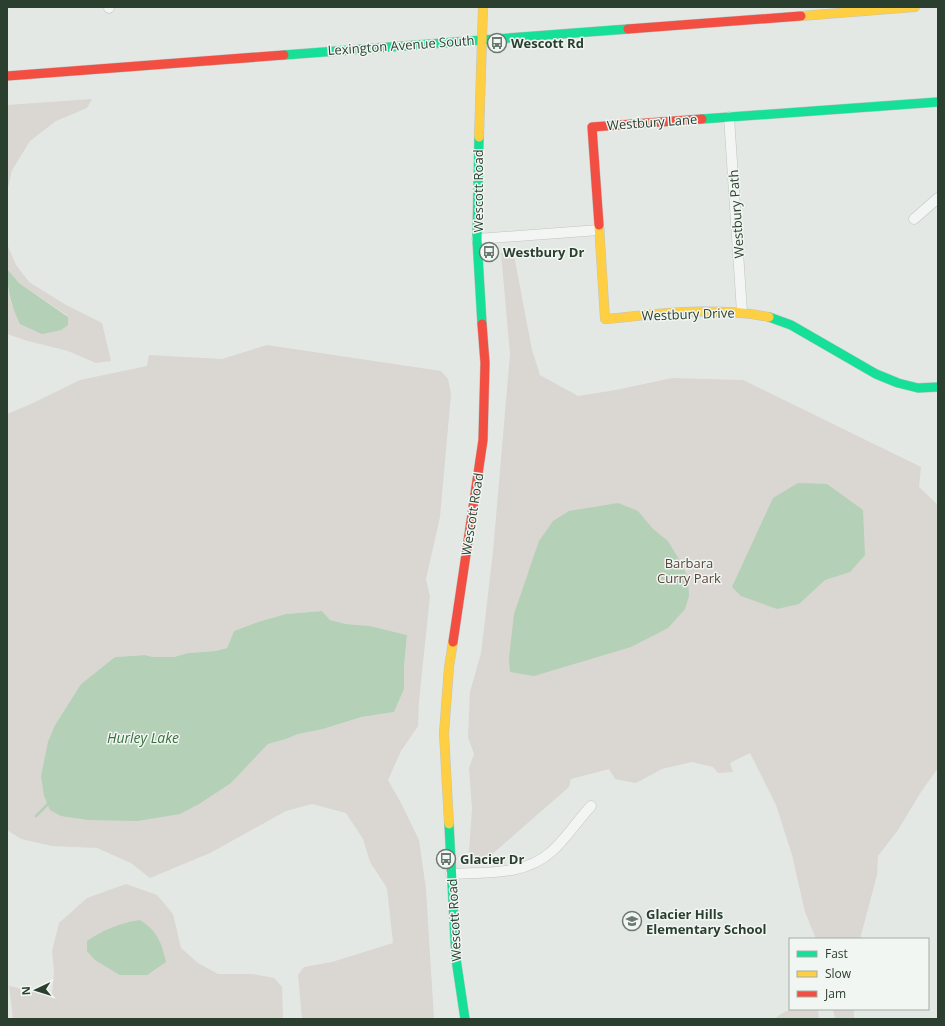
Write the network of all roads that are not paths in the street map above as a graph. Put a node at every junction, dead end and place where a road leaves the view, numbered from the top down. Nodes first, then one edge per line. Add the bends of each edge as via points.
1 (483, 7) edge
2 (915, 7) edge
3 (839, 10) edge
4 (482, 39) junction
5 (7, 76) edge
6 (938, 102) edge
7 (729, 117) junction
8 (938, 198) edge
9 (914, 219) dead end
10 (599, 230) junction
11 (477, 239) junction
12 (742, 312) junction
13 (938, 387) edge
14 (591, 806) dead end
15 (451, 874) junction
16 (465, 1019) edge

1 - 4 street, Wescott Road
2 - 3 street, Lexington Avenue South
3 - 4 street, Lexington Avenue South
4 - 5 street, Lexington Avenue South
4 - 11 street, Wescott Road
6 - 7 street, Westbury Lane
7 - 10 street, Westbury Lane via 592,127
7 - 12 street, Westbury Path
8 - 9 street
10 - 11 street
10 - 12 street, Westbury Drive via 606,319 709,311
11 - 15 street, Wescott Road via 485,363 483,440 449,667 445,718
12 - 13 street, Westbury Drive via 772,318 797,327 883,378 910,387
14 - 15 street via 557,846 534,864 515,870
15 - 16 street, Wescott Road via 456,959

